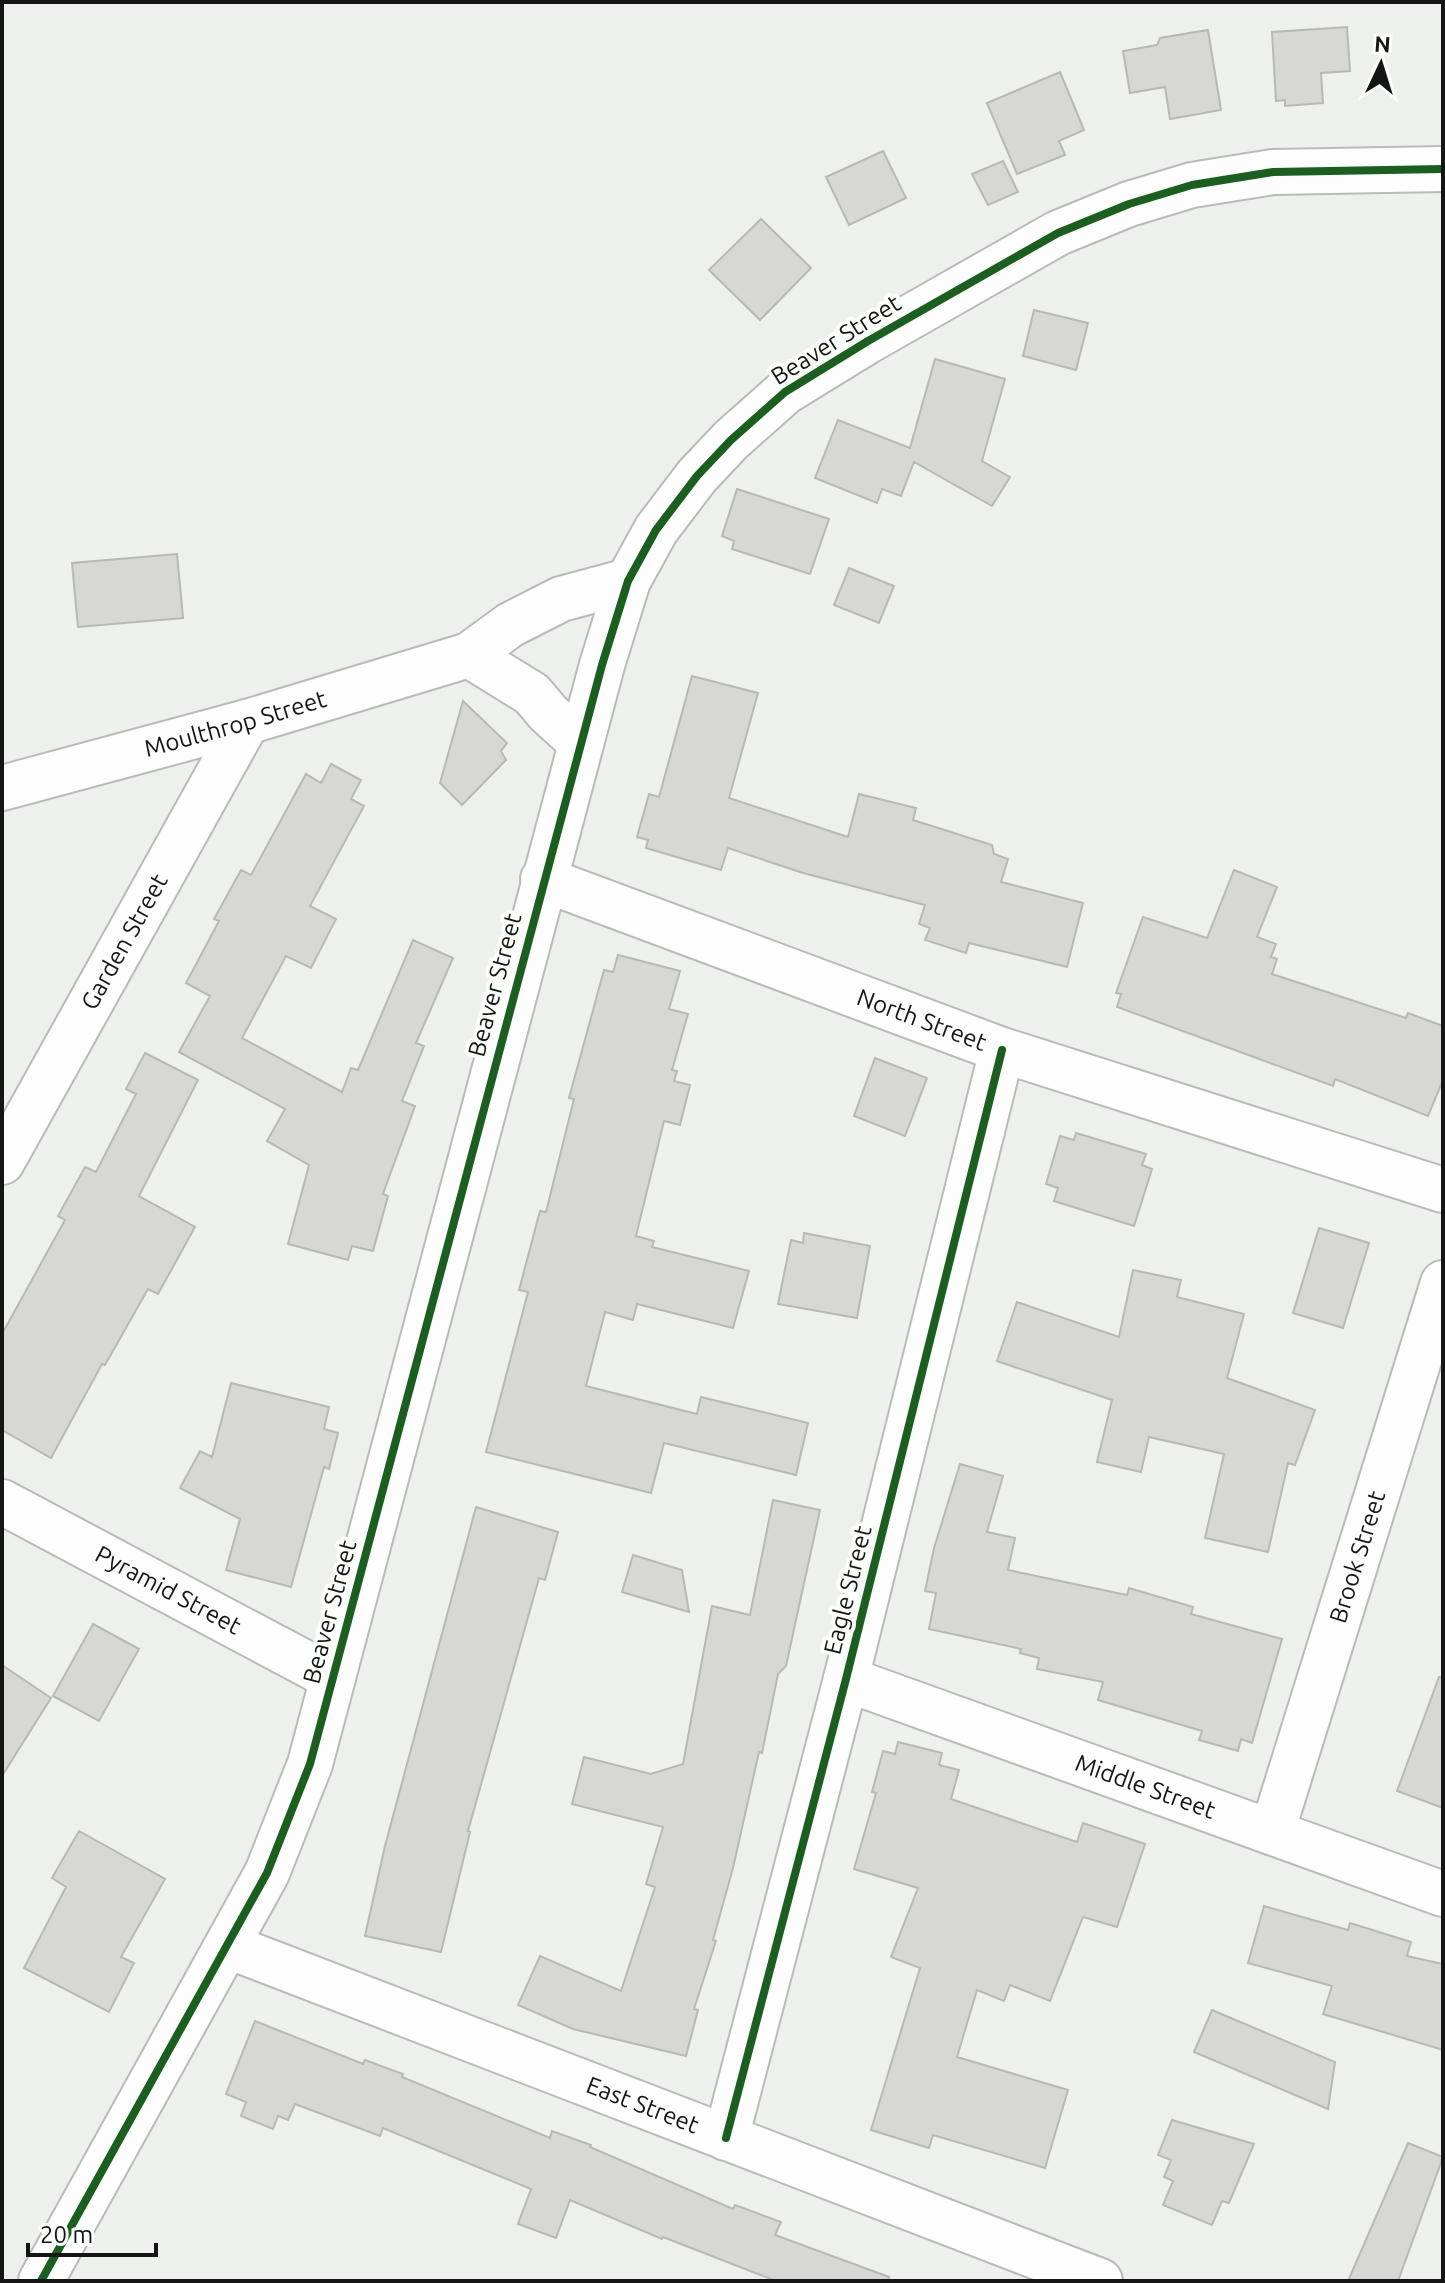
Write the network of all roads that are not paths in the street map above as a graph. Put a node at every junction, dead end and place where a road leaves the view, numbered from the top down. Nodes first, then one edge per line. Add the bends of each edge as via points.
1 (1443, 169) edge
2 (628, 581) junction
3 (469, 655) junction
4 (247, 722) junction
5 (581, 743) junction
6 (2, 788) edge
7 (543, 879) junction
8 (1002, 1050) junction
9 (2, 1162) edge
10 (1443, 1190) edge
11 (1443, 1283) edge
12 (2, 1502) edge
13 (333, 1678) junction
14 (846, 1679) junction
15 (1272, 1832) junction
16 (1443, 1894) edge
17 (228, 1946) junction
18 (726, 2138) junction
19 (41, 2281) edge
20 (1100, 2281) edge

1 - 2 street, Beaver Street via 1246,176 1129,204 1058,233 785,392 697,476 656,530
2 - 3 street, Moulthrop Street via 561,599 510,625
2 - 5 street, Beaver Street
3 - 4 street, Moulthrop Street
3 - 5 street via 532,694
4 - 6 street, Moulthrop Street
4 - 9 street, Garden Street
5 - 7 street, Beaver Street
7 - 8 street, North Street
7 - 13 street, Beaver Street
8 - 10 street, North Street
8 - 14 street, Eagle Street
11 - 15 street, Brook Street
12 - 13 street, Pyramid Street
13 - 17 street, Beaver Street via 293,1810
14 - 15 street, Middle Street
14 - 18 street, Eagle Street
15 - 16 street, Middle Street
17 - 18 street, East Street
17 - 19 street, Beaver Street
18 - 20 street, East Street

